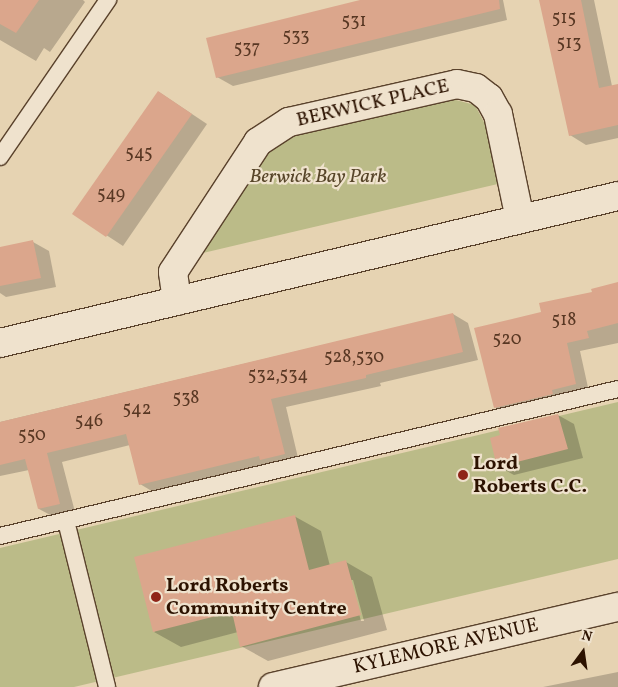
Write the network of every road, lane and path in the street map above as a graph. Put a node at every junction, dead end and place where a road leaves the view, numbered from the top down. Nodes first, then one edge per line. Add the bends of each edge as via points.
1 (108, 0) edge
2 (0, 157) edge
3 (618, 196) edge
4 (520, 219) junction
5 (177, 301) junction
6 (0, 343) edge
7 (618, 389) edge
8 (66, 520) junction
9 (0, 536) edge
10 (618, 607) edge
11 (107, 687) edge
12 (273, 687) edge

1 - 2 lane
3 - 4 street
4 - 5 street
4 - 5 street, BERWICK PLACE via 498,114 489,98 476,88 457,84 289,122 258,142 174,272
5 - 6 street
7 - 8 lane
8 - 9 lane
8 - 11 lane
10 - 12 street, KYLEMORE AVENUE

